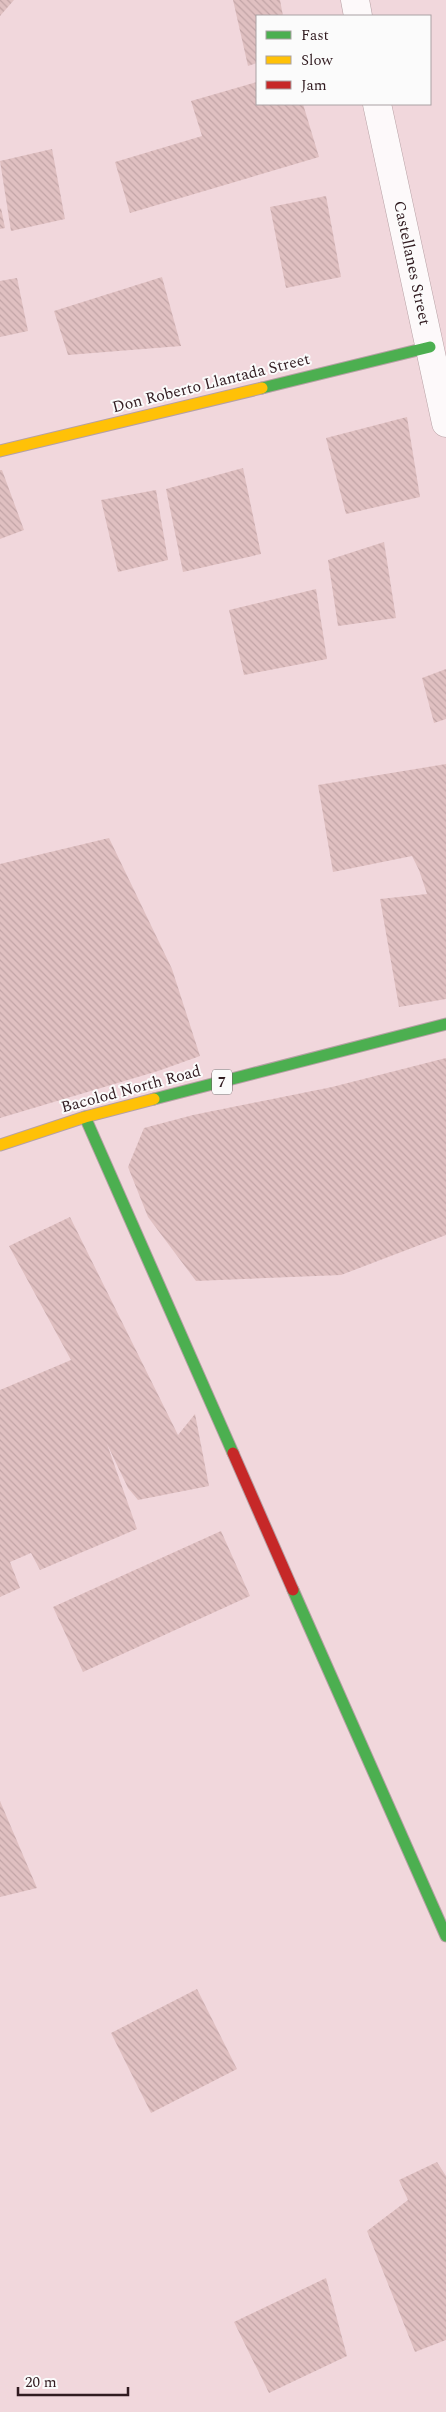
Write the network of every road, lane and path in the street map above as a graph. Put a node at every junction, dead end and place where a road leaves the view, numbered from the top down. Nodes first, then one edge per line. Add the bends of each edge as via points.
1 (355, 0) edge
2 (358, 15) edge
3 (377, 105) edge
4 (430, 347) junction
5 (446, 423) edge
6 (0, 451) edge
7 (446, 1024) edge
8 (85, 1117) junction
9 (0, 1145) edge
10 (446, 1936) edge

1 - 2 street
3 - 4 street, Castellanes Street
4 - 5 street, Castellanes Street
4 - 6 main road, Don Roberto Llantada Street
7 - 8 main road, Bacolod North Road / 7
8 - 9 main road, Bacolod North Road / 7
8 - 10 main road

